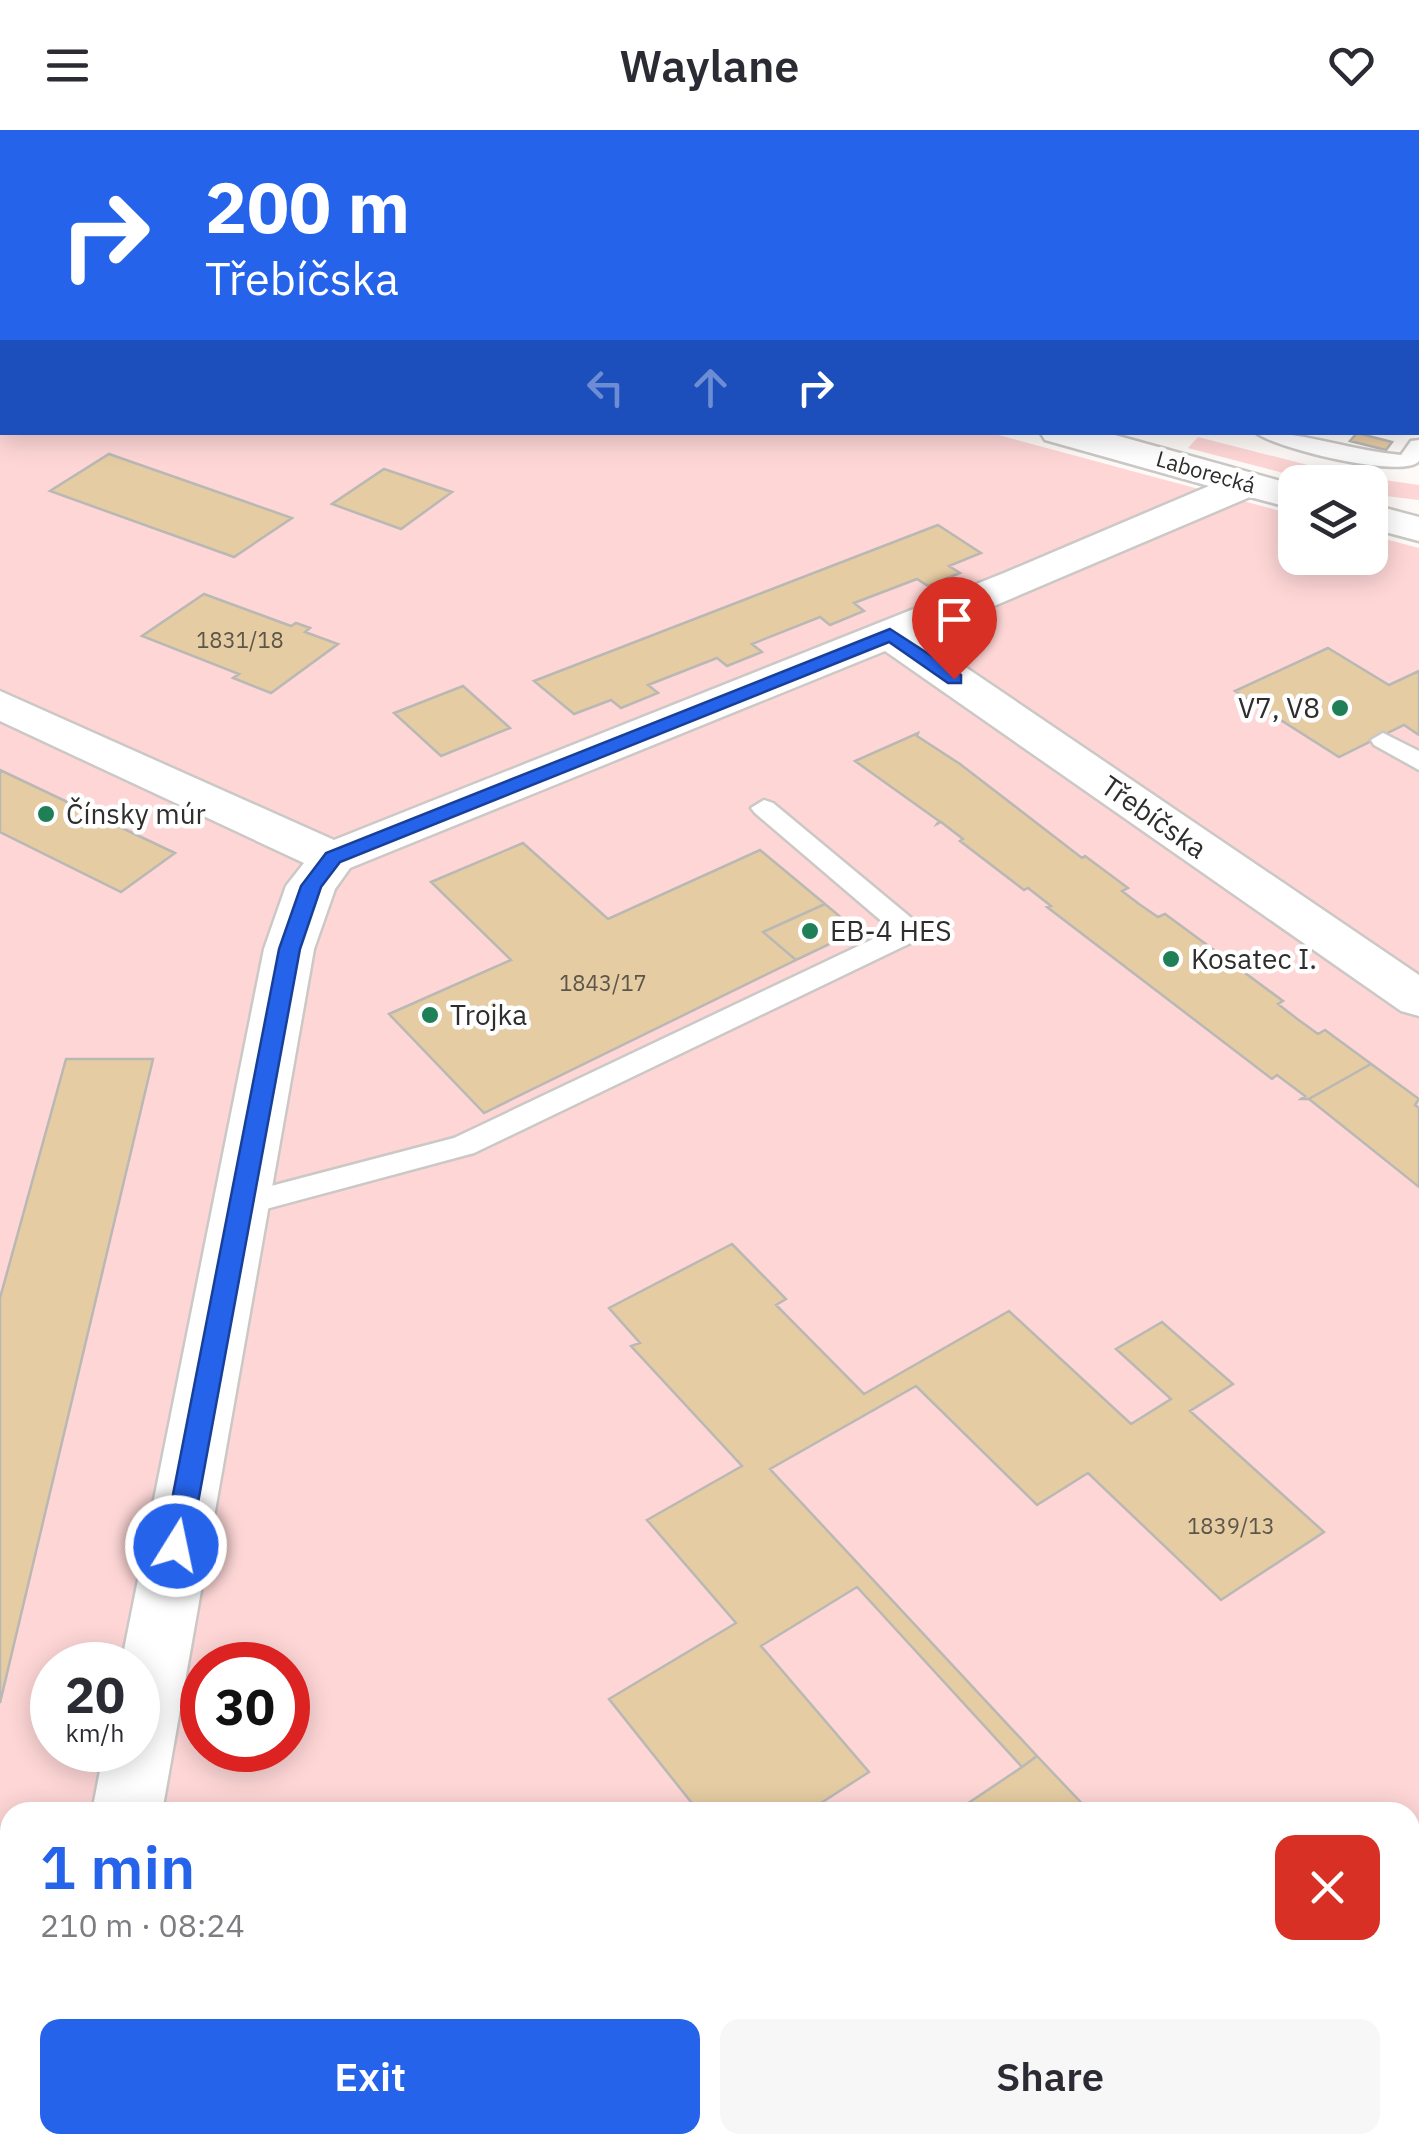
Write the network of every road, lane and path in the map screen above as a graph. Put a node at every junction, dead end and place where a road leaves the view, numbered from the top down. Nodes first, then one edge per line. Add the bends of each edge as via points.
1 (1070, 435) edge
2 (1292, 436) edge
3 (1419, 446) edge
4 (1247, 484) junction
5 (1278, 492) edge
6 (1388, 521) edge
7 (1419, 530) edge
8 (890, 635) junction
9 (0, 704) edge
10 (1382, 740) dead end
11 (1419, 762) edge
12 (764, 808) dead end
13 (333, 858) junction
14 (1419, 999) edge
15 (240, 1204) junction
16 (128, 1802) edge

1 - 4 street, Laborecká
2 - 3 lane via 1359,458 1407,462
4 - 5 street, Laborecká
4 - 8 street
6 - 7 street
8 - 13 street
8 - 14 street, Třebíčska
9 - 13 street
10 - 11 lane
12 - 15 lane via 911,932 463,1146
13 - 15 street via 311,886 289,949
15 - 16 street

